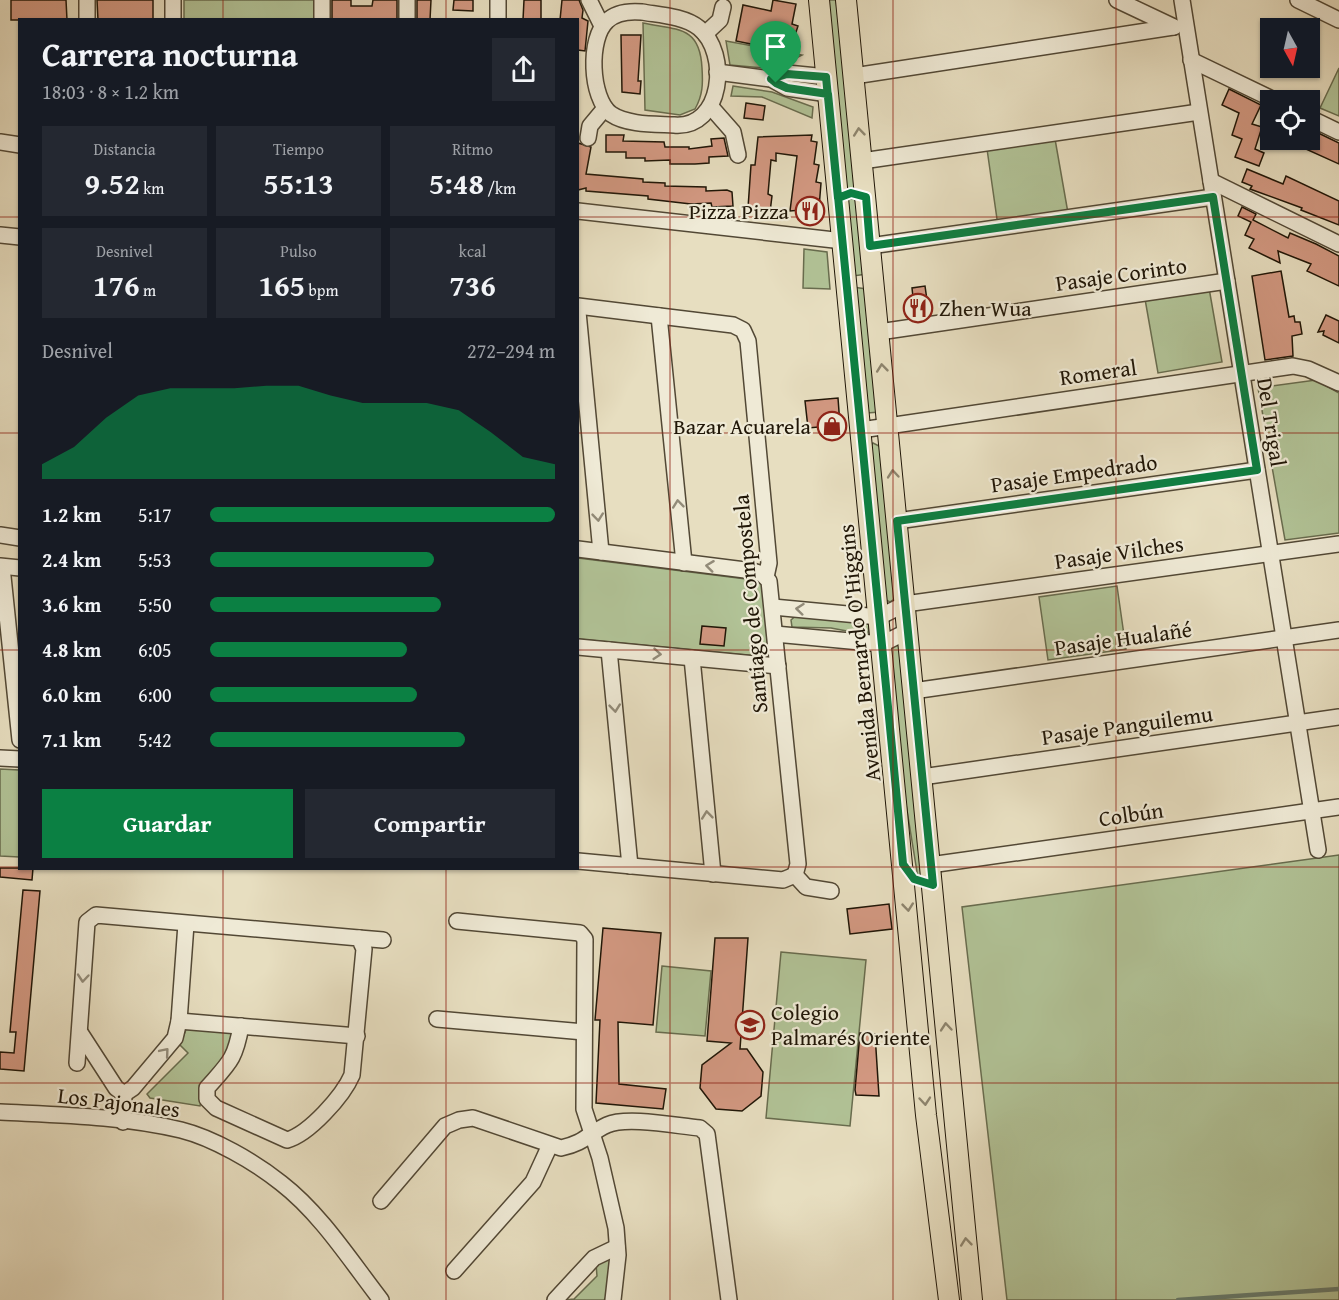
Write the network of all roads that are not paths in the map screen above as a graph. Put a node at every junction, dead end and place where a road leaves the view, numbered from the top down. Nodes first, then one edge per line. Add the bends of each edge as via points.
1 (87, 0) edge
2 (173, 0) edge
3 (322, 0) edge
4 (407, 0) edge
5 (498, 0) edge
6 (589, 0) edge
7 (819, 0) edge
8 (846, 0) edge
9 (1117, 0) edge
10 (1182, 0) edge
11 (1298, 0) edge
12 (723, 8) dead end
13 (87, 18) edge
14 (173, 18) edge
15 (322, 18) edge
16 (407, 18) edge
17 (498, 18) edge
18 (1339, 20) edge
19 (602, 26) junction
20 (1180, 30) junction
21 (705, 34) junction
22 (1191, 60) junction
23 (717, 72) junction
24 (854, 76) junction
25 (827, 85) junction
26 (1260, 93) edge
27 (711, 107) junction
28 (605, 108) junction
29 (1199, 112) junction
30 (1320, 123) edge
31 (1339, 132) edge
32 (588, 138) dead end
33 (0, 142) edge
34 (18, 145) edge
35 (738, 155) dead end
36 (862, 161) junction
37 (1211, 181) junction
38 (866, 197) junction
39 (1213, 197) junction
40 (838, 198) junction
41 (579, 211) edge
42 (0, 235) edge
43 (18, 237) edge
44 (843, 241) junction
45 (1339, 244) edge
46 (870, 246) junction
47 (846, 274) junction
48 (1227, 281) junction
49 (874, 285) junction
50 (579, 306) edge
51 (658, 316) junction
52 (579, 322) edge
53 (879, 332) junction
54 (1241, 374) junction
55 (1339, 383) edge
56 (888, 426) junction
57 (861, 430) junction
58 (1257, 470) junction
59 (897, 521) junction
60 (0, 536) edge
61 (18, 538) edge
62 (1339, 544) edge
63 (579, 549) edge
64 (601, 552) junction
65 (1270, 554) junction
66 (684, 562) junction
67 (1, 566) edge
68 (18, 568) edge
69 (766, 577) junction
70 (905, 604) junction
71 (773, 607) junction
72 (879, 617) junction
73 (908, 630) junction
74 (1339, 630) edge
75 (1284, 638) junction
76 (776, 642) junction
77 (882, 644) junction
78 (579, 647) edge
79 (609, 650) junction
80 (692, 658) junction
81 (756, 664) junction
82 (778, 666) junction
83 (914, 691) junction
84 (1339, 717) edge
85 (18, 722) edge
86 (1298, 723) junction
87 (0, 758) edge
88 (18, 759) edge
89 (922, 777) junction
90 (1339, 807) edge
91 (1311, 811) junction
92 (1318, 850) dead end
93 (579, 861) edge
94 (903, 864) junction
95 (930, 865) junction
96 (630, 866) junction
97 (713, 873) junction
98 (795, 875) junction
99 (933, 885) junction
100 (831, 891) dead end
101 (457, 921) dead end
102 (186, 924) junction
103 (360, 938) junction
104 (383, 940) dead end
105 (437, 1019) dead end
106 (179, 1021) junction
107 (241, 1026) junction
108 (584, 1032) junction
109 (81, 1034) junction
110 (357, 1036) junction
111 (77, 1063) dead end
112 (124, 1098) junction
113 (0, 1112) edge
114 (123, 1122) junction
115 (591, 1137) junction
116 (550, 1145) junction
117 (381, 1201) dead end
118 (617, 1247) junction
119 (454, 1271) dead end
120 (381, 1300) edge
121 (555, 1300) edge
122 (613, 1300) edge
123 (729, 1300) edge
124 (949, 1300) edge
125 (972, 1300) edge

1 - 13 street
2 - 14 street
3 - 15 street
4 - 16 street
5 - 17 street
6 - 19 street
7 - 25 main road, Avenida Bernardo O'Higgins
8 - 24 main road
9 - 20 street
10 - 20 street, Del Trigal
11 - 18 street
12 - 21 street via 720,20
19 - 21 street via 615,15 642,12 684,20
19 - 28 street via 596,40 596,86
20 - 22 street, Del Trigal
20 - 24 street
21 - 23 street
22 - 26 street
22 - 29 street, Del Trigal
23 - 25 street via 771,79 787,74
23 - 27 street
36 -> 24 main road
25 - 40 main road, Avenida Bernardo O'Higgins
27 - 28 street via 700,120 682,126 628,120
27 - 35 street via 733,132
28 - 32 street via 590,126
29 - 36 street
29 - 37 street, Del Trigal
30 - 31 street
33 - 34 street
36 - 38 main road
37 - 39 street, Del Trigal
37 - 45 street
38 - 40 main road via 851,193
38 - 46 main road
39 - 46 street
39 - 48 street, Del Trigal
40 - 44 main road, Avenida Bernardo O'Higgins
41 - 44 street
42 - 43 street
44 - 47 main road, Avenida Bernardo O'Higgins
46 - 49 main road
47 - 49 main road
47 - 57 main road, Avenida Bernardo O'Higgins
48 - 53 street, Pasaje Corinto
48 - 54 street, Del Trigal
49 - 53 main road
50 - 51 street
66 -> 51 street
51 - 69 street, Santiago de Compostela via 733,325 744,330 769,567
52 -> 64 street
56 -> 53 main road
54 - 55 street, Romeral via 1301,367
54 - 56 street, Romeral
54 - 58 street, Del Trigal
56 - 57 street, Romeral
59 -> 56 main road
57 - 72 main road, Avenida Bernardo O'Higgins
58 - 59 street, Pasaje Empedrado
58 - 65 street, Del Trigal
59 - 70 main road
60 - 61 street
62 - 65 street, Pasaje Vilches
63 - 64 street
64 - 66 street
65 - 70 street, Pasaje Vilches
65 - 75 street, Del Trigal
69 -> 66 street via 753,571
67 - 68 street
67 - 85 street
69 - 71 street, Santiago de Compostela
70 - 72 street, Pasaje Vilches
70 - 73 main road
72 -> 71 street
71 - 76 street, Santiago de Compostela
72 - 77 main road, Avenida Bernardo O'Higgins
73 - 77 street
73 - 83 main road
74 - 75 street, Pasaje Hualañé
75 - 83 street, Pasaje Hualañé
75 - 86 street, Del Trigal
76 - 77 street
76 - 81 street
76 - 82 street, Santiago de Compostela
77 - 94 main road, Avenida Bernardo O'Higgins
78 - 79 street
79 -> 80 street
79 -> 96 street
80 - 81 street
97 -> 80 street
81 - 82 street
82 - 98 street, Santiago de Compostela via 798,864
83 - 89 main road
84 - 86 street, Pasaje Panguilemu
86 - 89 street, Pasaje Panguilemu
86 - 91 street, Del Trigal
87 - 88 street
89 - 95 main road
90 - 91 street, Colbún
91 - 92 street, Del Trigal
91 - 95 street, Colbún
93 - 96 street
94 - 99 main road via 914,879
94 -> 124 main road, Avenida Bernardo O'Higgins via 926,1115
95 - 99 main road
96 - 97 street
97 - 98 street via 783,880
98 - 100 street via 806,887
125 -> 99 main road
101 - 108 street via 580,933 585,939
102 - 103 street
102 - 106 street
102 -> 109 street via 96,915 87,922
103 - 104 street
103 - 110 street via 364,949
105 - 108 street
106 - 107 street
112 -> 106 street via 169,1048
107 - 110 street
107 - 110 street via 237,1052 207,1089 207,1099 216,1108 287,1140 299,1137 346,1090
108 - 115 street via 584,1109
109 - 111 street
109 - 112 street
112 - 114 street
113 - 114 street, Los Pajonales
114 - 120 street, Los Pajonales via 182,1130 230,1151 272,1177 315,1217
115 - 116 street via 561,1148
115 - 118 street via 604,1176
115 - 123 street via 606,1125 621,1122 700,1128 707,1134
116 - 117 street via 473,1118 459,1119 445,1126
116 - 119 street via 533,1182
118 - 121 street via 594,1258
118 - 122 street

